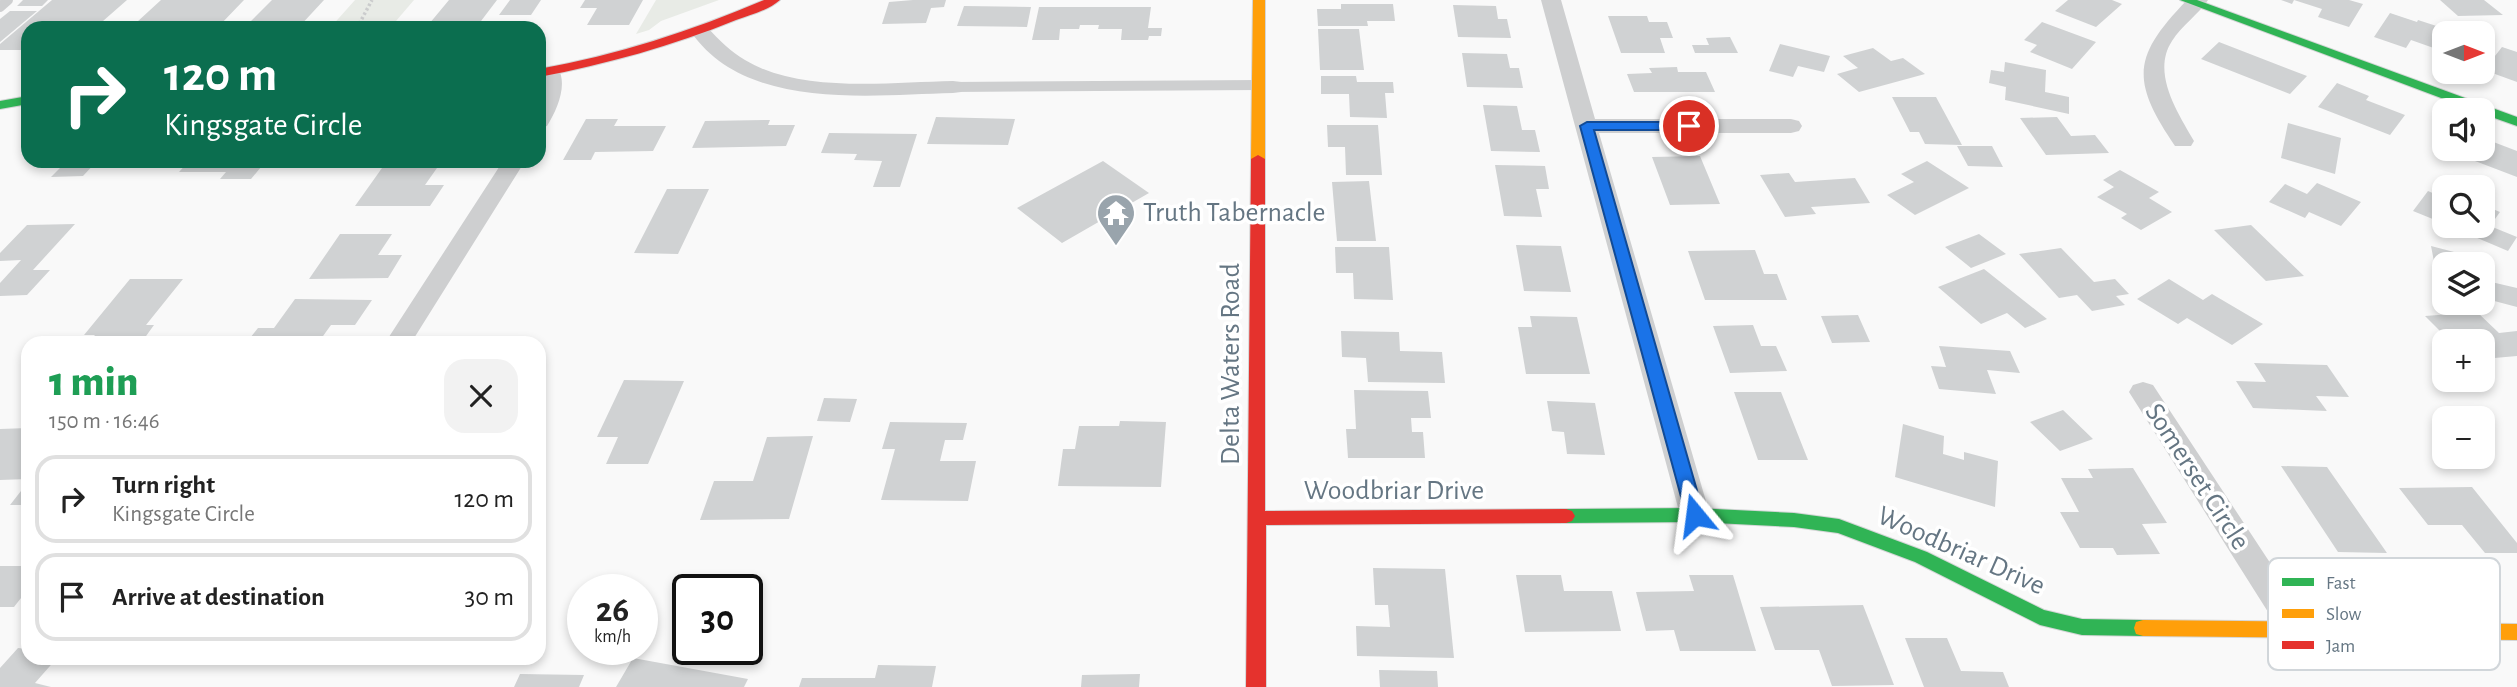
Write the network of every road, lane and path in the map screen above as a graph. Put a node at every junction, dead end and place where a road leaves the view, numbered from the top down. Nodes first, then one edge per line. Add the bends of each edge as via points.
1 (8, 0) edge
2 (372, 0) edge
3 (774, 0) edge
4 (1259, 0) edge
5 (1551, 0) edge
6 (2193, 1) edge
7 (0, 7) edge
8 (361, 21) edge
9 (701, 32) junction
10 (546, 73) edge
11 (546, 76) edge
12 (1259, 85) junction
13 (953, 87) joint
14 (21, 101) edge
15 (0, 105) edge
16 (546, 105) edge
17 (2517, 122) edge
18 (1587, 126) junction
19 (1791, 126) dead end
20 (2183, 141) dead end
21 (510, 168) edge
22 (402, 336) edge
23 (2143, 392) dead end
24 (1695, 515) junction
25 (1257, 518) junction
26 (2268, 586) edge
27 (2268, 631) edge
28 (1256, 687) edge

1 - 7 lane
2 - 8 path
3 - 9 street
4 - 12 street, Delta Waters Road
5 - 18 street
6 - 17 street
6 - 20 street via 2160,43 2153,74 2163,106
9 - 10 street
9 - 13 street via 742,67 778,80 820,87
11 - 16 street via 551,93
12 - 13 lane
12 - 25 street, Delta Waters Road
14 - 15 street
18 - 19 street
18 - 24 street
21 - 22 street
23 - 26 street, Somerset Circle
24 - 25 street, Woodbriar Drive
24 - 27 street, Woodbriar Drive via 1839,526 1921,557 2040,617 2082,627
25 - 28 street, Delta Waters Road

